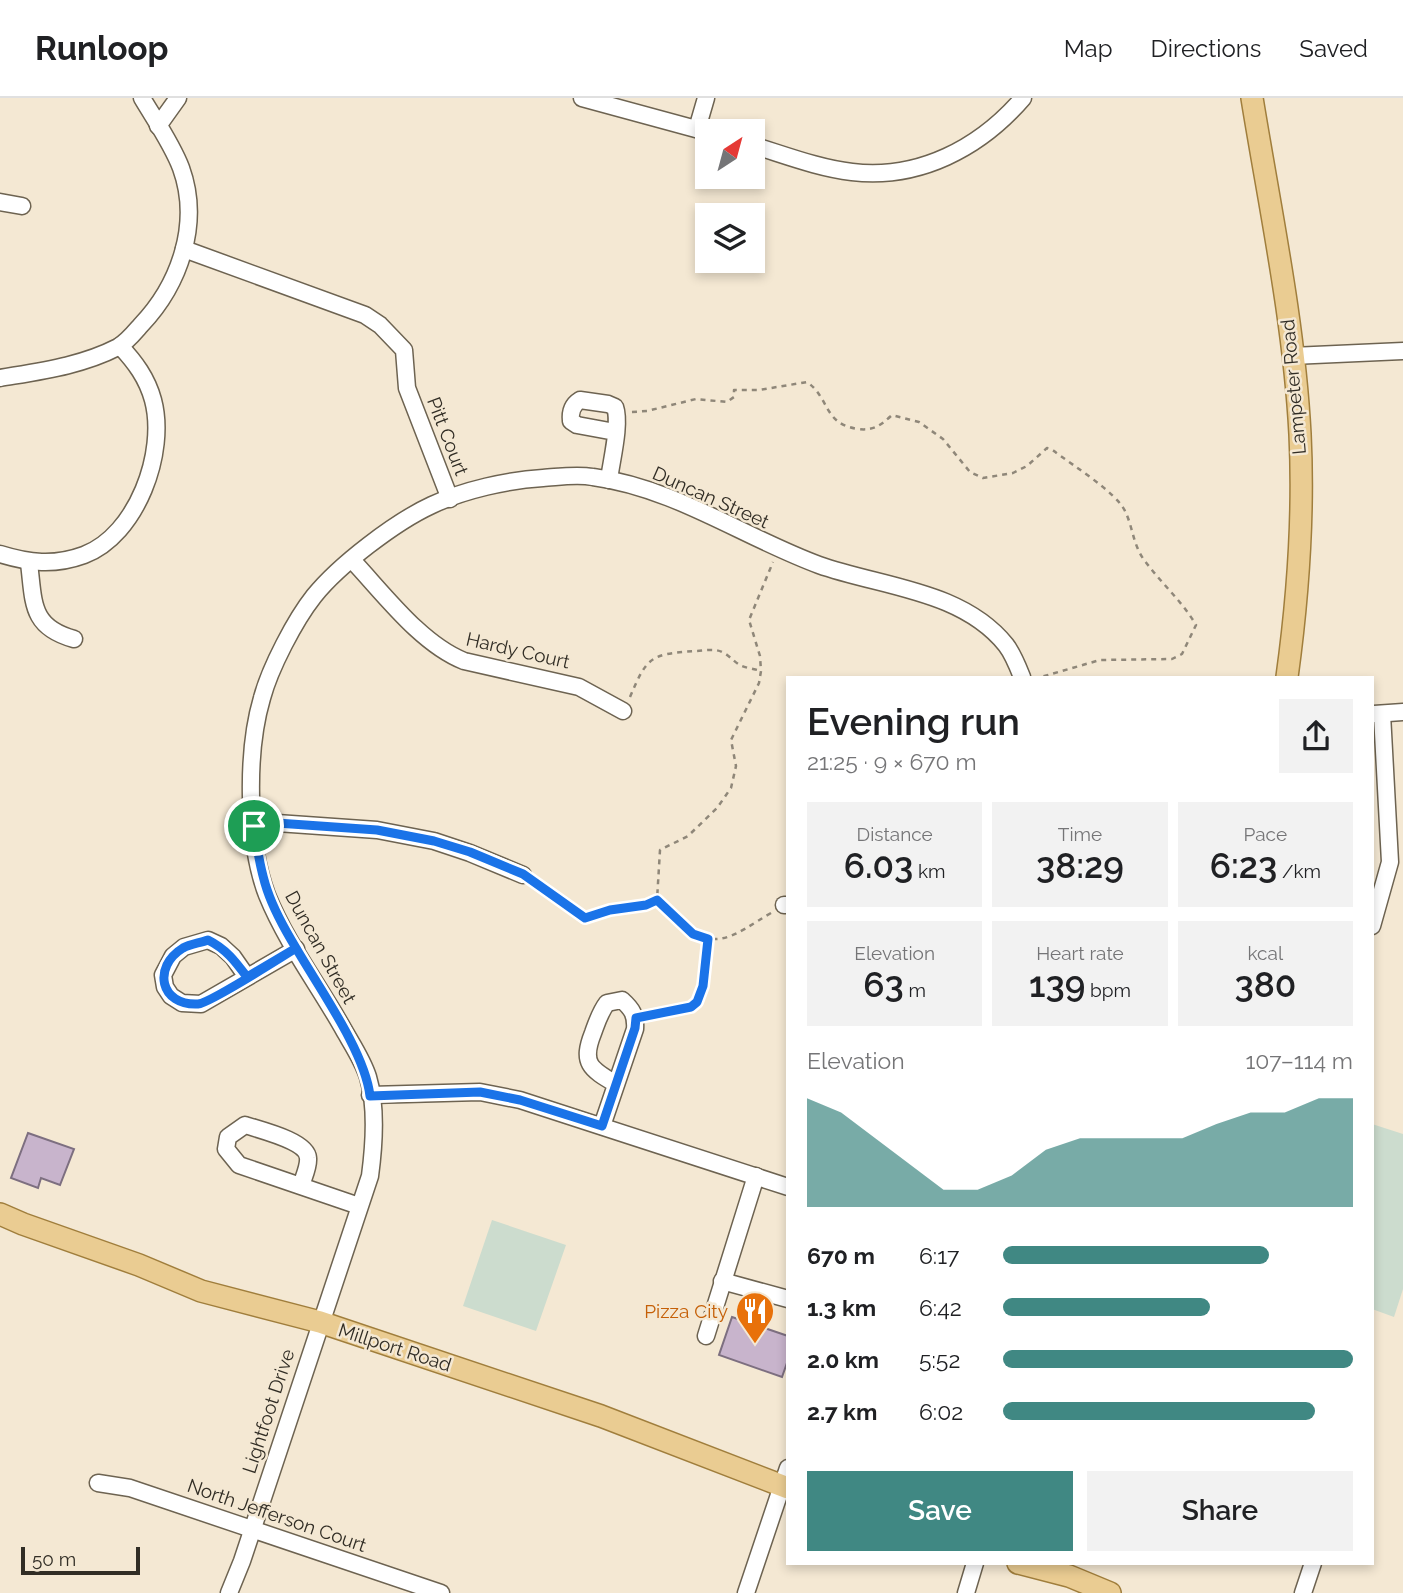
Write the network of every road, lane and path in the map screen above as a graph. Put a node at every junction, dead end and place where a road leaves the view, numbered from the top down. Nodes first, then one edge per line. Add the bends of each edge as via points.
1 (142, 98) edge
2 (178, 98) edge
3 (582, 98) edge
4 (706, 98) edge
5 (1023, 98) edge
6 (1252, 98) edge
7 (703, 119) edge
8 (158, 126) junction
9 (695, 129) edge
10 (765, 149) edge
11 (0, 202) edge
12 (22, 206) dead end
13 (184, 249) junction
14 (120, 345) junction
15 (1403, 351) edge
16 (1292, 356) junction
17 (0, 378) edge
18 (617, 413) junction
19 (615, 432) junction
20 (609, 480) junction
21 (450, 499) junction
22 (778, 549) junction
23 (0, 554) edge
24 (352, 560) junction
25 (29, 563) junction
26 (74, 639) dead end
27 (761, 671) junction
28 (1022, 676) edge
29 (1044, 676) edge
30 (1287, 676) edge
31 (623, 711) joint
32 (1403, 712) edge
33 (1377, 714) edge
34 (1378, 760) edge
35 (1380, 811) edge
36 (254, 826) junction
37 (523, 874) joint
38 (657, 900) junction
39 (786, 905) edge
40 (1374, 919) edge
41 (708, 939) junction
42 (296, 948) junction
43 (247, 977) junction
44 (636, 1018) junction
45 (616, 1084) junction
46 (370, 1096) junction
47 (602, 1126) junction
48 (756, 1176) junction
49 (301, 1186) junction
50 (786, 1186) edge
51 (359, 1206) junction
52 (0, 1214) edge
53 (722, 1281) junction
54 (786, 1298) edge
55 (320, 1322) junction
56 (706, 1336) dead end
57 (786, 1481) edge
58 (98, 1483) dead end
59 (252, 1529) junction
60 (974, 1565) edge
61 (1025, 1565) edge
62 (1312, 1565) edge
63 (1069, 1577) edge
64 (229, 1593) edge
65 (441, 1593) edge
66 (746, 1593) edge
67 (966, 1593) edge
68 (1110, 1593) edge
69 (1303, 1593) edge

1 - 8 street
2 - 8 street
3 - 9 street
4 - 7 street
5 - 10 street via 990,131 932,163 852,172
6 - 16 main road, Lampeter Road
8 - 13 street via 181,167 186,187 189,226
11 - 12 street
13 - 14 street via 160,304
13 - 21 street, Pitt Court via 380,325 404,350 407,388
14 - 17 street via 66,367
14 - 25 street via 139,367 154,402 155,451 142,493 122,527 93,551 61,562
15 - 16 street
16 - 30 main road, Lampeter Road via 1300,434 1300,550
18 - 19 street
18 - 19 street via 608,404 580,400 572,407 571,416 577,425
18 - 29 path via 696,399 727,402 734,397 734,390 807,382 837,422 846,427 870,431 892,415 919,422 943,439 970,472 983,478 1013,473 1047,448 1054,451 1117,499 1143,560 1196,625 1182,654 1172,659 1100,660
19 - 20 street
20 - 21 street, Duncan Street via 570,476 509,480
20 - 22 street, Duncan Street via 654,491
21 - 24 street, Duncan Street via 395,527
22 - 27 path via 750,620
22 - 28 street, Duncan Street via 838,572 944,601 971,614 1007,646
23 - 25 street
24 - 31 street, Hardy Court via 447,654 579,687
24 - 36 street, Duncan Street via 313,598 283,647 262,698 249,783
25 - 26 street via 35,611 44,626
27 - 31 path via 741,666 716,650 658,656 642,669
27 - 38 path via 760,683 731,740 736,766 731,788 688,836 660,849
32 - 33 street
33 - 34 street
34 - 35 street
35 - 40 street via 1390,862
36 - 37 street via 277,823 377,830 434,841
36 - 42 street, Duncan Street via 266,893
37 - 38 path via 585,918
38 - 41 path via 693,934
39 - 41 path via 732,936
41 - 44 path via 697,1002
42 - 43 street
42 - 46 street, Duncan Street via 356,1052 368,1077
43 - 43 street via 233,957 208,940 184,947 163,975 171,996 182,1003 201,1004
44 - 45 street
44 - 45 street via 622,1000 607,1003 586,1050 598,1074
45 - 47 street
46 - 47 street via 480,1092
46 - 51 street, Duncan Street via 375,1131 370,1176
47 - 48 street
48 - 50 street
48 - 53 street
49 - 49 street via 308,1158 297,1143 245,1125 228,1137 226,1149 239,1165
49 - 51 street
51 - 55 street, Duncan Street
52 - 55 main road, Millport Road via 201,1291
53 - 54 street
53 - 56 street
55 - 57 main road, Millport Road
55 - 59 street, Lightfoot Drive
57 - 66 street
58 - 59 street, North Jefferson Court via 130,1488
59 - 64 street, Lightfoot Drive
59 - 65 street, North Jefferson Court
60 - 67 street
61 - 63 main road
62 - 69 street
63 - 68 main road

